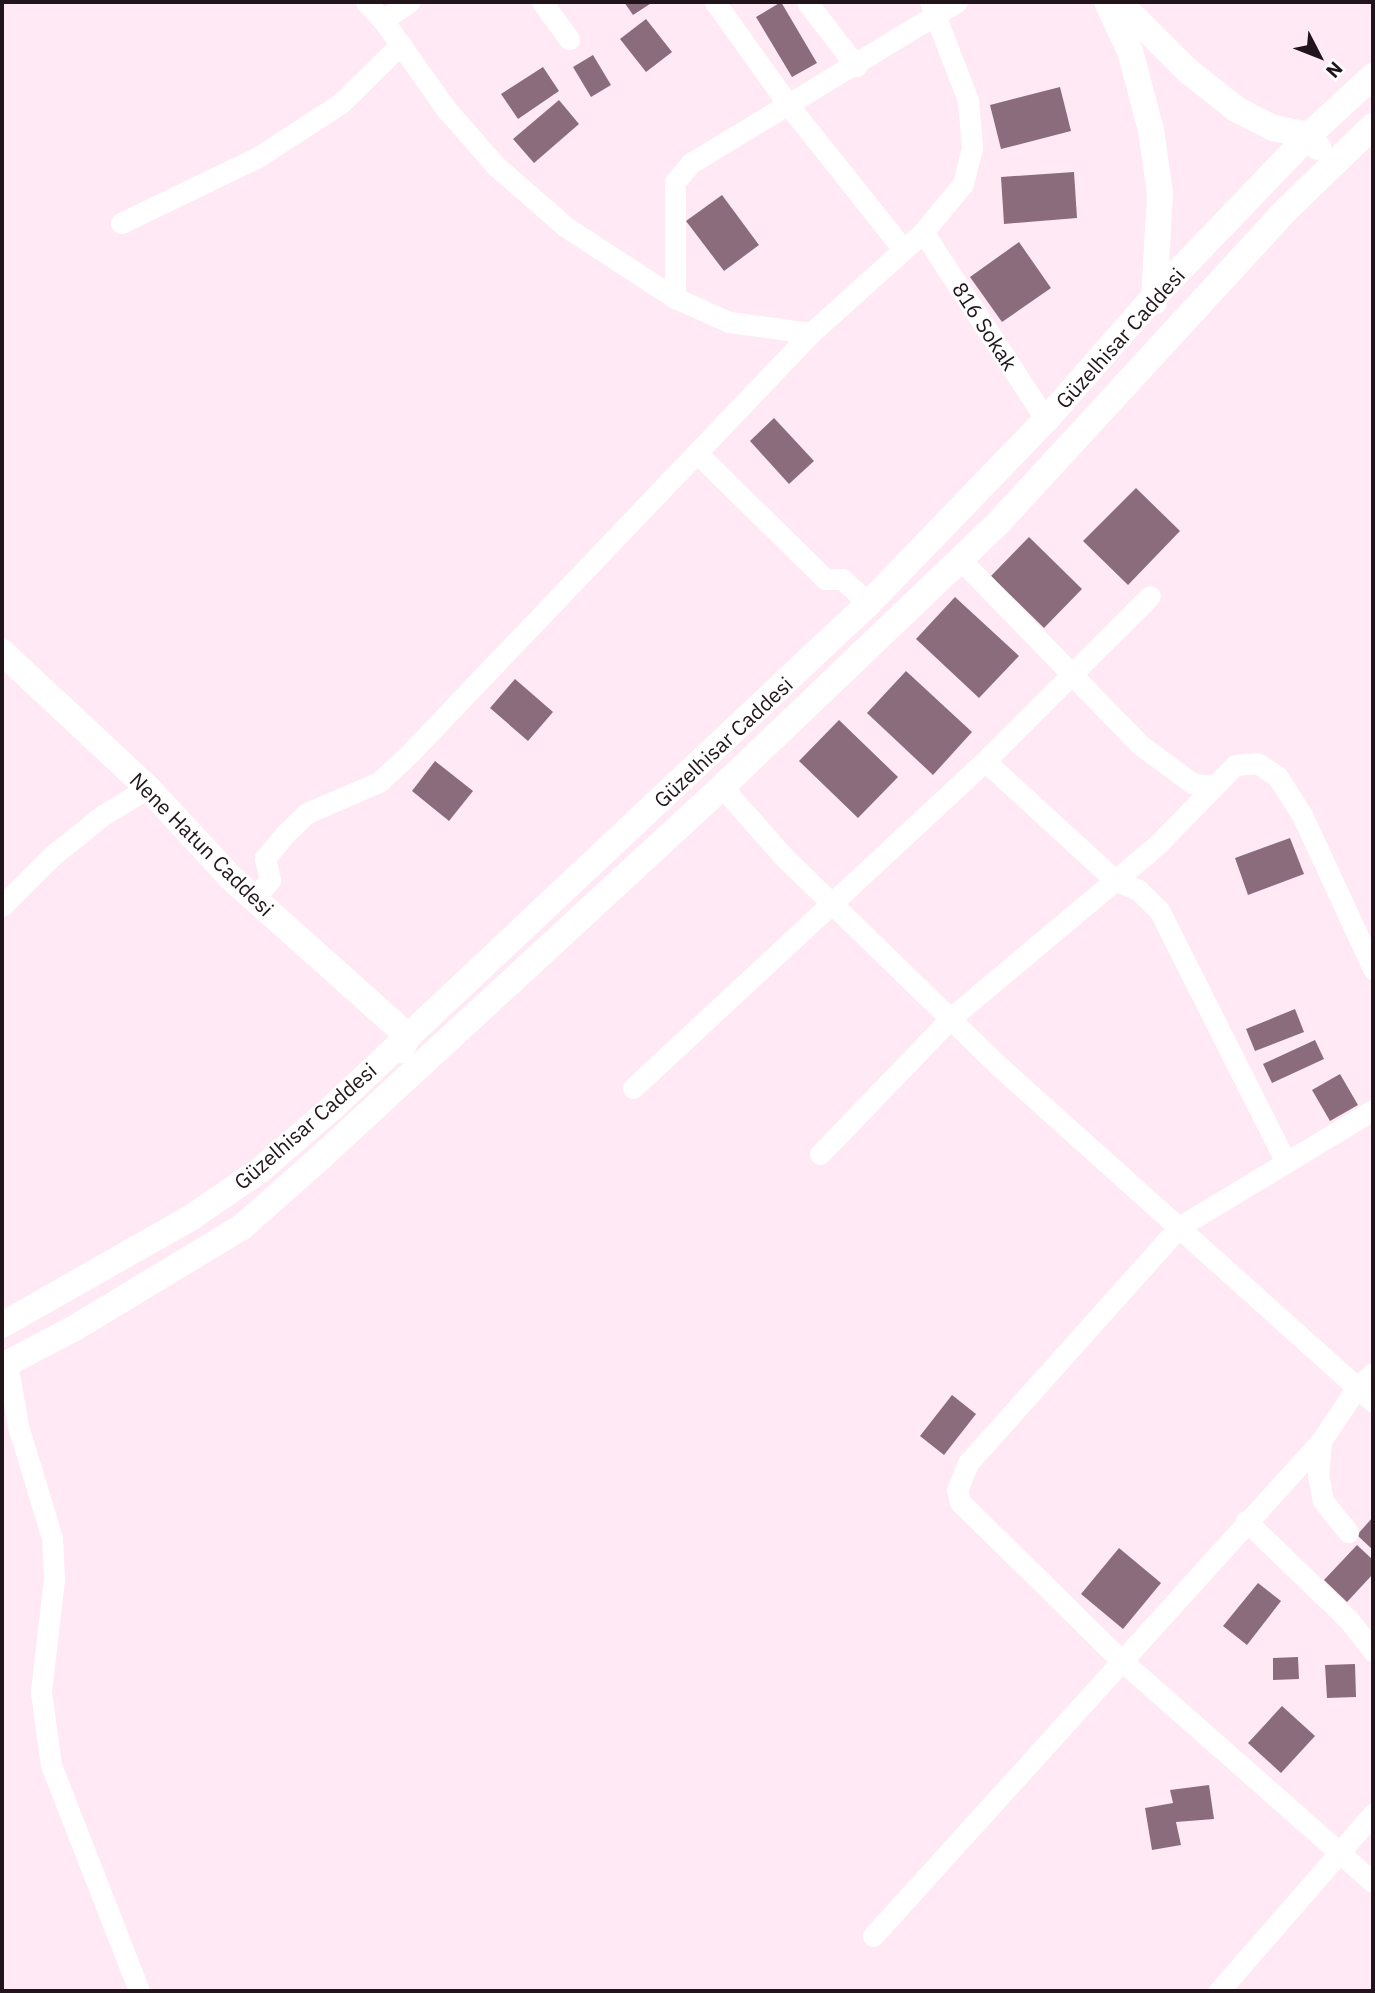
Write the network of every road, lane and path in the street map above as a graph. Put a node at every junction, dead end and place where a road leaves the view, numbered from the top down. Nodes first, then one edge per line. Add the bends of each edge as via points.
1 (366, 2) edge
2 (410, 2) edge
3 (542, 2) edge
4 (715, 2) edge
5 (807, 2) edge
6 (957, 2) edge
7 (1107, 2) edge
8 (1119, 2) edge
9 (934, 8) edge
10 (383, 20) junction
11 (569, 39) dead end
12 (401, 44) junction
13 (856, 66) junction
14 (1373, 76) edge
15 (790, 107) junction
16 (1373, 126) edge
17 (1309, 135) junction
18 (1333, 164) junction
19 (121, 223) dead end
20 (923, 232) junction
21 (902, 248) junction
22 (674, 298) junction
23 (1152, 299) junction
24 (811, 333) junction
25 (1169, 336) junction
26 (1046, 420) junction
27 (697, 453) junction
28 (960, 559) junction
29 (1150, 596) dead end
30 (869, 603) junction
31 (2, 652) edge
32 (1071, 674) junction
33 (985, 761) junction
34 (1212, 786) junction
35 (722, 787) junction
36 (148, 788) junction
37 (1115, 880) junction
38 (254, 898) junction
39 (832, 903) junction
40 (2, 906) edge
41 (1373, 969) edge
42 (951, 1017) junction
43 (408, 1035) junction
44 (633, 1088) dead end
45 (373, 1108) junction
46 (1373, 1110) edge
47 (820, 1154) dead end
48 (1286, 1163) junction
49 (1179, 1227) junction
50 (2, 1325) edge
51 (4, 1365) edge
52 (1366, 1380) edge
53 (1373, 1402) edge
54 (1321, 1441) junction
55 (1246, 1521) junction
56 (1348, 1532) dead end
57 (1373, 1651) edge
58 (1121, 1660) junction
59 (1373, 1814) edge
60 (1341, 1850) junction
61 (1373, 1882) edge
62 (873, 1936) dead end
63 (139, 1991) edge
64 (1219, 1991) edge

1 - 10 street
2 - 10 street
3 - 11 street
4 - 15 street
5 - 13 street
6 - 9 street
7 - 23 street via 1130,51 1153,143 1160,193
8 - 17 street via 1187,70 1236,109 1273,128
9 - 13 street
9 - 20 street via 968,100 972,148 963,184
10 - 12 street
12 - 19 street via 341,103 269,150
12 - 22 street via 446,110 497,167 566,227
13 - 15 street
14 - 17 street, Güzelhisar Caddesi
15 - 21 street
15 - 22 street via 691,163 676,182
16 - 18 street, Güzelhisar Caddesi
17 - 18 street
17 - 23 street, Güzelhisar Caddesi
18 - 25 street, Güzelhisar Caddesi
20 - 21 street
20 - 26 street, 816 Sokak
21 - 24 street
22 - 24 street via 729,322
23 - 25 street
23 - 26 street, Güzelhisar Caddesi
24 - 27 street
25 - 28 street, Güzelhisar Caddesi
26 - 30 street, Güzelhisar Caddesi
27 - 30 street via 825,579 842,579
27 - 38 street via 379,782 307,813 285,834 265,858 270,880
28 - 32 street
28 - 35 street, Güzelhisar Caddesi
29 - 32 street
30 - 43 street, Güzelhisar Caddesi
31 - 36 street, Nene Hatun Caddesi
32 - 33 street
32 - 34 street via 1166,766 1192,783
33 - 37 street
33 - 39 street
34 - 37 street via 1158,844
34 - 41 street via 1235,765 1257,763 1277,776 1302,815
35 - 39 street
35 - 45 street, Güzelhisar Caddesi
36 - 38 street, Nene Hatun Caddesi
36 - 40 street via 103,815 51,856
37 - 42 street
37 - 48 street via 1138,890 1159,910
38 - 43 street, Nene Hatun Caddesi
39 - 42 street
39 - 44 street
42 - 47 street
42 - 49 street via 1001,1068
43 - 45 street
43 - 50 street, Güzelhisar Caddesi via 259,1171 192,1217
45 - 51 street, Güzelhisar Caddesi via 242,1227
46 - 48 street
48 - 49 street
49 - 52 street via 1305,1344
49 - 58 street via 968,1463 957,1490 960,1502
51 - 63 street via 52,1538 54,1579 41,1692 51,1765
52 - 53 street
52 - 54 street
54 - 55 street
54 - 56 street via 1318,1475 1323,1501
55 - 57 street via 1348,1619
55 - 58 street
58 - 60 street
58 - 62 street
59 - 60 street
60 - 61 street
60 - 64 street

